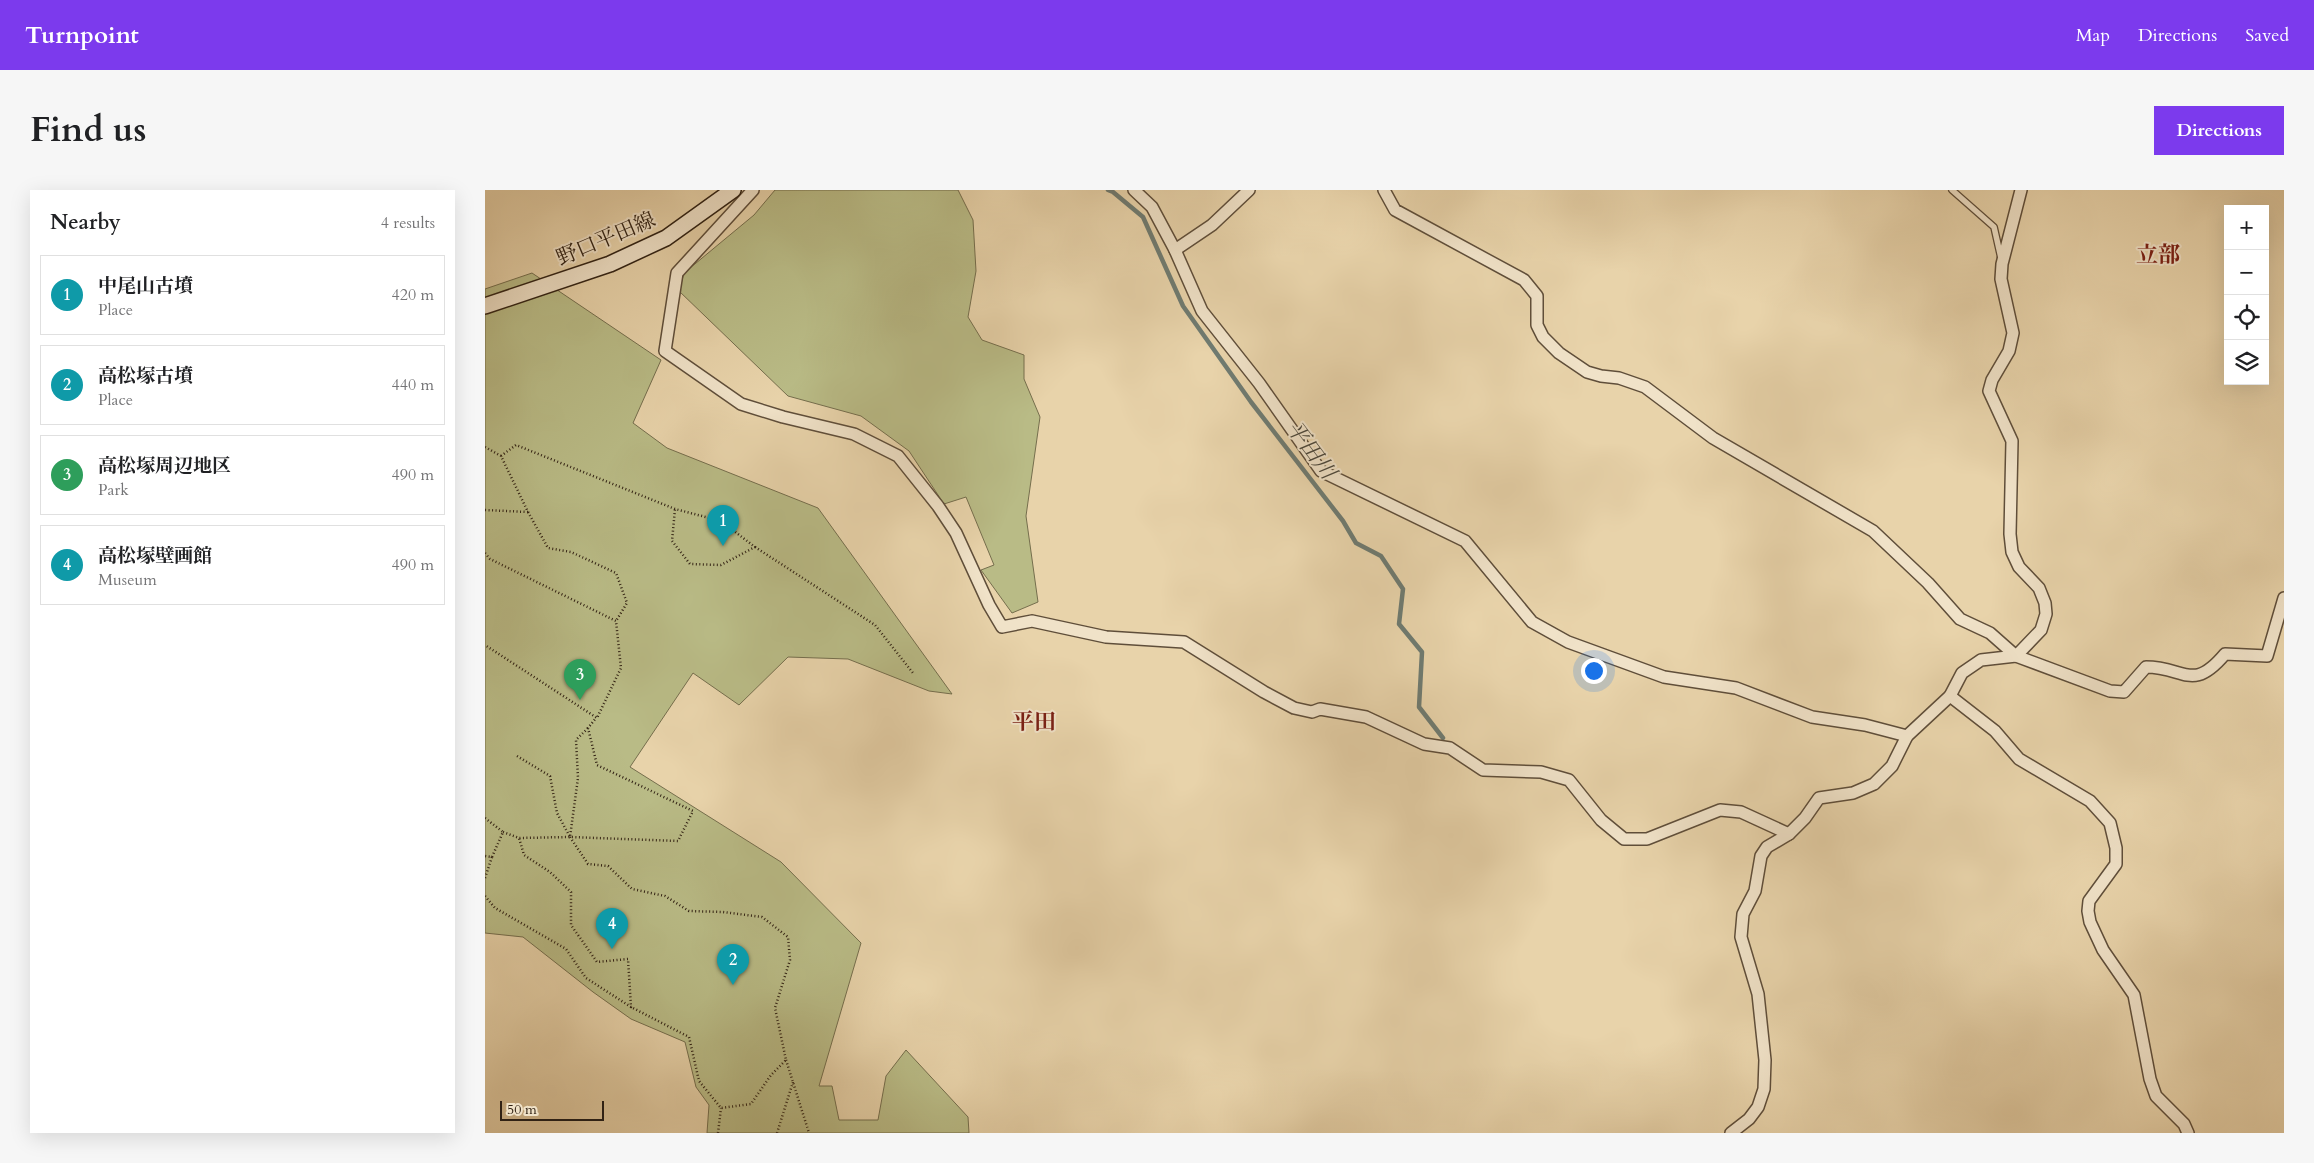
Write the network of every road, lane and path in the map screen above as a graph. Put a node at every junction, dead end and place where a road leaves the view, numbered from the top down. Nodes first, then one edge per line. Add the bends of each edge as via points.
1 (733, 190) edge
2 (753, 190) edge
3 (1134, 190) edge
4 (1249, 190) edge
5 (1384, 190) edge
6 (1952, 190) edge
7 (2021, 190) edge
8 (1175, 250) junction
9 (2002, 264) junction
10 (485, 306) edge
11 (485, 447) edge
12 (501, 456) junction
13 (675, 509) junction
14 (485, 510) edge
15 (528, 512) junction
16 (755, 547) junction
17 (485, 554) edge
18 (2284, 598) edge
19 (616, 621) junction
20 (485, 645) edge
21 (2016, 656) junction
22 (913, 673) dead end
23 (1950, 696) junction
24 (597, 718) junction
25 (588, 728) junction
26 (1907, 736) junction
27 (517, 756) dead end
28 (485, 818) edge
29 (503, 832) junction
30 (1789, 834) junction
31 (571, 837) junction
32 (519, 838) junction
33 (485, 856) edge
34 (492, 856) junction
35 (485, 878) edge
36 (485, 896) edge
37 (631, 1007) junction
38 (786, 1060) junction
39 (794, 1081) junction
40 (721, 1108) junction
41 (718, 1133) edge
42 (777, 1133) edge
43 (809, 1133) edge
44 (1731, 1133) edge
45 (2188, 1133) edge

1 - 10 main road, 野口平田線 via 666,238 611,264
2 - 30 street via 677,272 665,351 741,404 854,434 898,456 956,533 1002,627 1032,621 1106,637 1184,642 1294,708 1366,716 1424,744 1450,748 1483,770 1541,772 1569,780 1601,820 1624,839 1647,839 1721,810 1741,812
3 - 8 street via 1152,207
4 - 8 street via 1212,225
5 - 21 street via 1395,210 1524,280 1537,296 1537,325 1543,337 1559,353 1587,372 1619,378 1645,388 1713,438 1873,531 1960,618 1990,633
6 - 9 lane via 1994,228
7 - 9 street
8 - 26 street via 1201,311 1259,383 1321,471 1465,541 1532,622 1568,642 1664,677 1736,688 1812,717 1865,724
9 - 21 street via 2001,279 2013,334 2009,351 1989,391 2012,441 2012,552 2019,567 2039,588 2046,614 2041,630
11 - 12 path
12 - 13 path via 516,445
12 - 15 path
13 - 16 path via 721,521
13 - 16 path via 672,541 690,564 721,565
14 - 15 path
15 - 19 path via 548,548 571,552 616,573 627,603
16 - 22 path via 875,625
17 - 19 path
18 - 21 street via 2267,656 2225,654 2204,674 2195,676 2147,667 2124,692 2109,692
19 - 24 path via 621,668
20 - 24 path
21 - 23 street via 1981,660 1962,673
23 - 26 street
23 - 45 street via 1995,732 2019,759 2090,801 2110,823 2116,864 2089,901 2089,922 2133,995 2156,1096 2184,1124
24 - 25 path
25 - 31 path via 576,740 578,778
25 - 31 path via 597,765 693,812 678,841
26 - 30 street via 1892,766 1874,784 1853,793 1819,798
27 - 31 path via 549,776 557,813
28 - 29 path
29 - 32 path
29 - 34 path
30 - 44 street via 1767,847 1761,856 1755,891 1743,914 1741,938 1759,1003 1765,1060 1764,1089 1758,1107
31 - 32 path
31 - 38 path via 588,864 608,866 632,889 665,896 689,912 762,916 788,937 790,960 775,1008
32 - 37 path via 524,855 550,872 571,892 571,925 597,962 628,959
33 - 34 path
34 - 35 path
36 - 37 path via 495,908 566,949 586,978
37 - 40 path via 689,1037 699,1081
38 - 39 path
38 - 40 path via 751,1104
39 - 42 path
39 - 43 path
40 - 41 path

